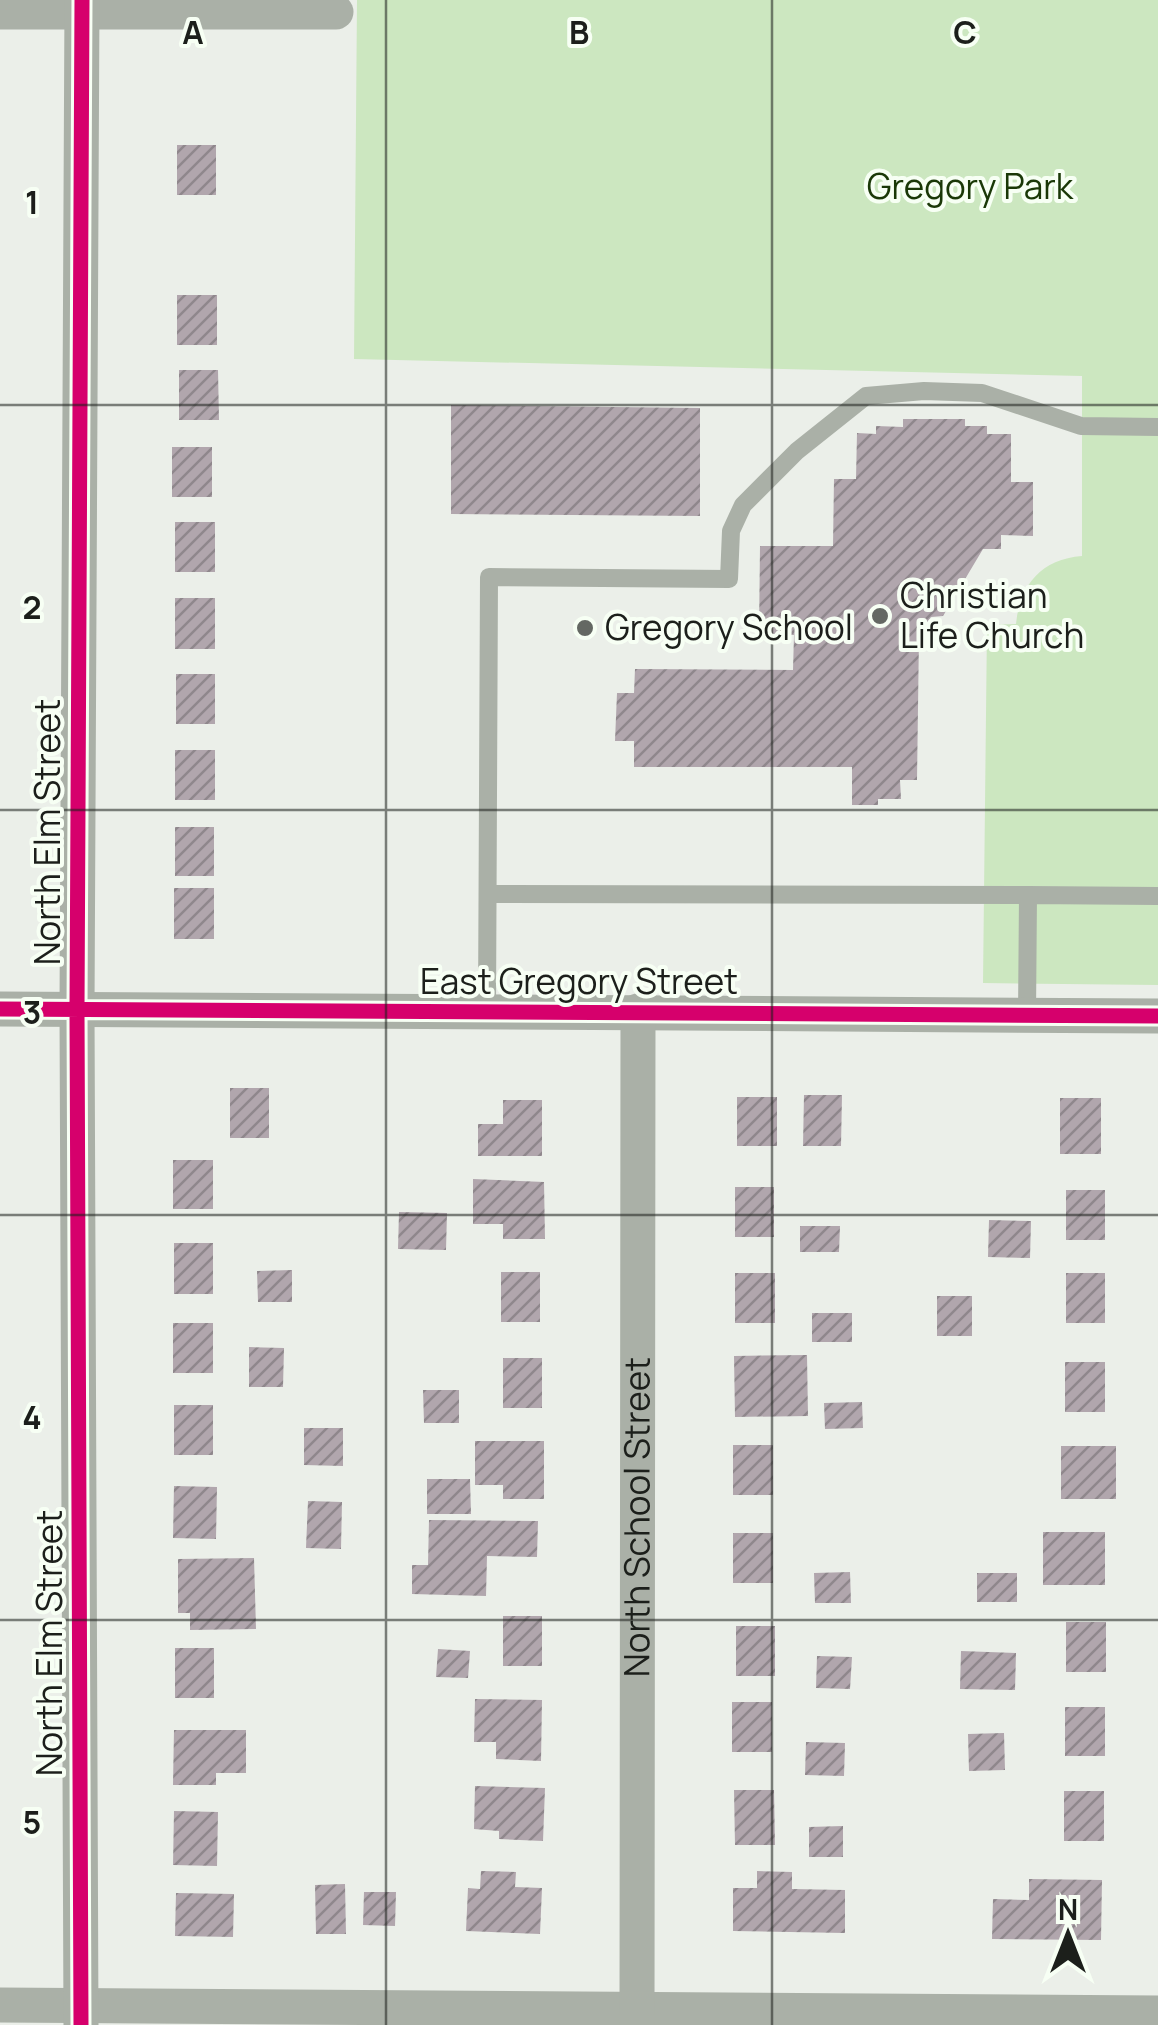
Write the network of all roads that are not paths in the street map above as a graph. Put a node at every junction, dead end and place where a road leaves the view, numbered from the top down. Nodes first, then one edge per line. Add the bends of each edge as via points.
1 (82, 6) edge
2 (0, 12) edge
3 (336, 12) dead end
4 (1158, 427) edge
5 (488, 894) junction
6 (1028, 894) junction
7 (1158, 896) edge
8 (0, 1009) edge
9 (78, 1010) junction
10 (487, 1011) junction
11 (638, 1012) junction
12 (1028, 1015) junction
13 (1158, 1016) edge
14 (0, 2005) edge
15 (1158, 2013) edge
16 (81, 2016) edge
17 (637, 2016) edge

1 - 2 street
1 - 3 street
1 - 9 street, North Elm Street
4 - 5 lane via 1081,426 982,394 871,395 847,408 743,505 731,531 729,578 489,577
5 - 6 lane
5 - 10 lane
6 - 7 lane
6 - 12 lane
8 - 9 street, East Gregory Street
9 - 10 street, East Gregory Street
9 - 16 street, North Elm Street
10 - 11 street, East Gregory Street
11 - 12 street, East Gregory Street
11 - 17 street, North School Street
12 - 13 street, East Gregory Street
14 - 16 street
15 - 17 street
16 - 17 street

